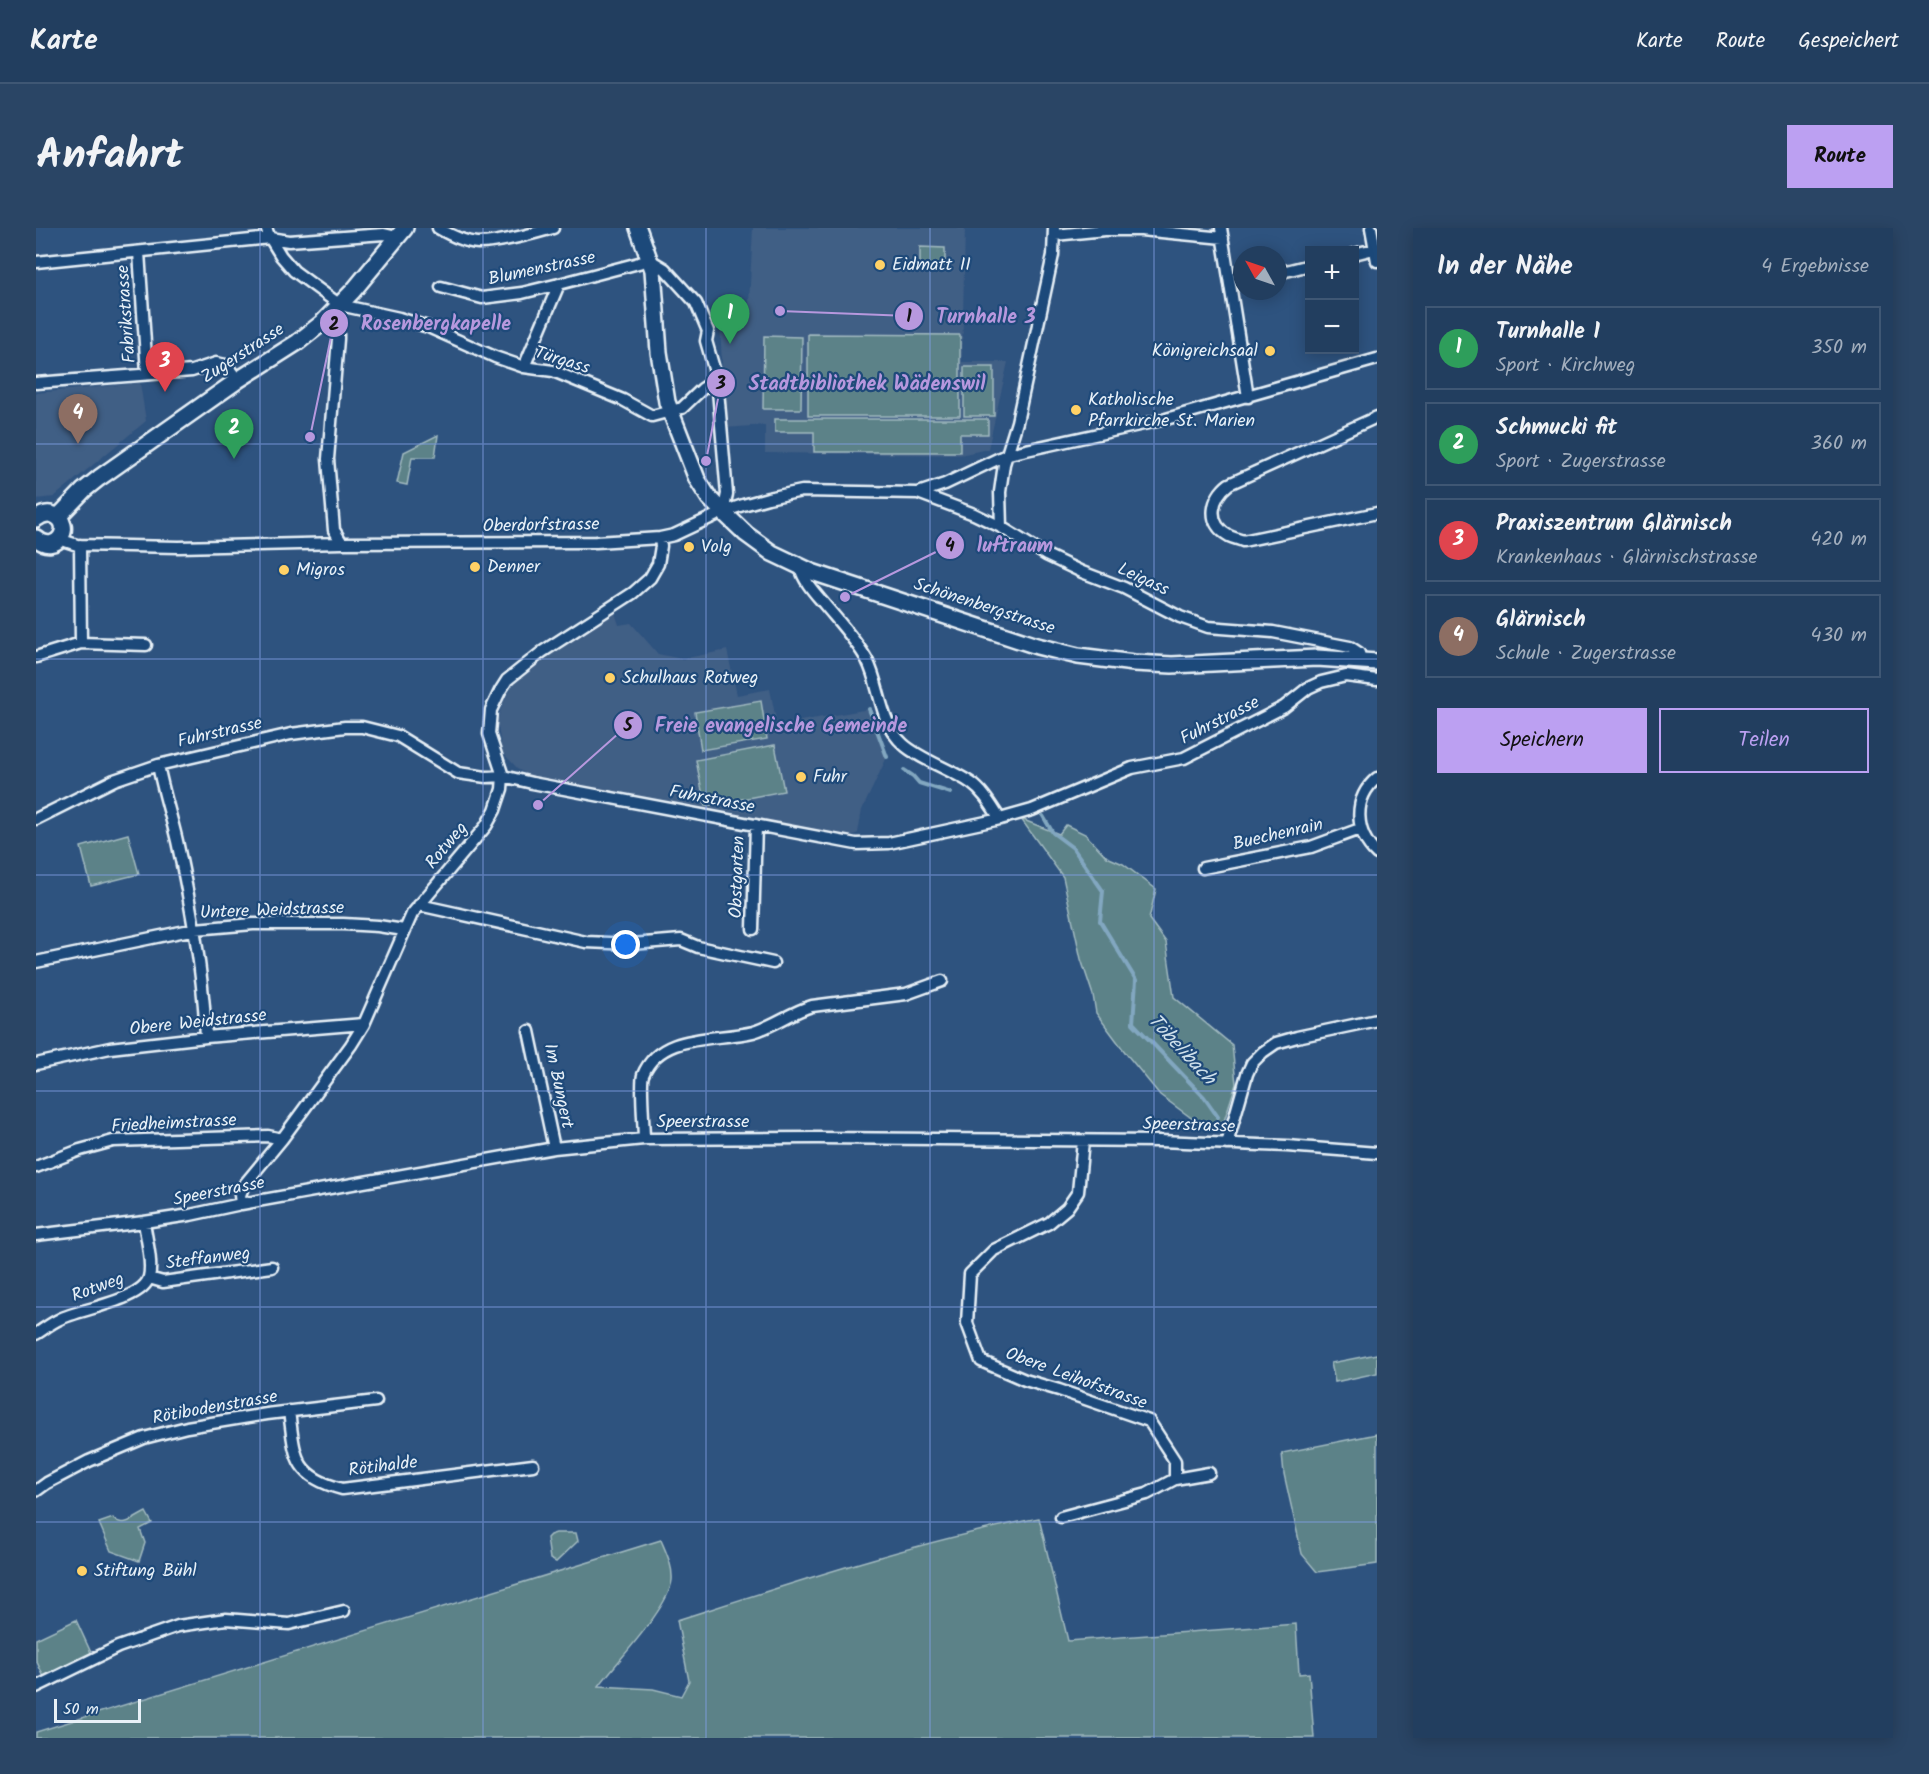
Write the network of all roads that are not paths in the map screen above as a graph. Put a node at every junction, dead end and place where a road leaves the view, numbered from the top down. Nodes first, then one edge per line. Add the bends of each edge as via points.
1 (438, 228) edge
2 (553, 228) edge
3 (638, 228) edge
4 (1371, 228) edge
5 (1054, 231) edge
6 (401, 232) edge
7 (268, 233) edge
8 (1222, 233) edge
9 (1374, 249) junction
10 (140, 252) junction
11 (1359, 253) edge
12 (650, 260) junction
13 (1377, 261) edge
14 (36, 262) edge
15 (1305, 267) edge
16 (1233, 269) edge
17 (1287, 271) edge
18 (559, 284) junction
19 (441, 287) dead end
20 (1239, 300) edge
21 (336, 310) junction
22 (1377, 359) edge
23 (524, 367) junction
24 (147, 373) junction
25 (717, 379) junction
26 (237, 380) junction
27 (36, 383) edge
28 (1248, 397) junction
29 (670, 412) junction
30 (1377, 417) edge
31 (1008, 454) junction
32 (918, 493) junction
33 (723, 512) junction
34 (1377, 513) edge
35 (58, 517) junction
36 (36, 519) edge
37 (1000, 527) junction
38 (36, 538) edge
39 (660, 538) junction
40 (60, 539) junction
41 (342, 543) junction
42 (80, 545) junction
43 (800, 567) junction
44 (81, 643) junction
45 (146, 645) dead end
46 (36, 657) edge
47 (1361, 660) junction
48 (1377, 662) edge
49 (1377, 680) edge
50 (158, 765) junction
51 (503, 776) junction
52 (1377, 778) edge
53 (36, 819) edge
54 (1000, 819) junction
55 (756, 825) junction
56 (1360, 829) junction
57 (1377, 854) edge
58 (1203, 868) dead end
59 (419, 905) junction
60 (195, 929) junction
61 (753, 929) dead end
62 (404, 930) junction
63 (36, 962) edge
64 (773, 963) dead end
65 (942, 981) dead end
66 (1377, 1020) edge
67 (364, 1024) junction
68 (530, 1030) dead end
69 (206, 1037) junction
70 (36, 1064) edge
71 (282, 1139) junction
72 (644, 1139) junction
73 (1083, 1141) junction
74 (1227, 1144) junction
75 (554, 1148) junction
76 (1377, 1153) edge
77 (36, 1167) edge
78 (242, 1204) junction
79 (144, 1222) junction
80 (36, 1235) edge
81 (272, 1268) dead end
82 (149, 1278) junction
83 (36, 1334) edge
84 (376, 1401) dead end
85 (289, 1411) junction
86 (533, 1464) dead end
87 (1209, 1473) dead end
88 (1175, 1479) junction
89 (36, 1491) edge
90 (1061, 1517) dead end
91 (344, 1611) dead end
92 (36, 1687) edge

1 - 2 street via 478,243
3 - 12 street, Schönenbergstrasse
4 - 9 street
5 - 8 street
5 - 31 street via 1050,271
6 - 7 street via 289,241
6 - 21 street, Zugerstrasse
7 - 10 street
7 - 21 street via 294,271
8 - 16 street
9 - 11 street
9 - 13 street
10 - 14 street
10 - 24 street, Fabrikstrasse
12 - 18 street, Blumenstrasse
12 - 25 street via 665,269 696,303 708,330 706,340
12 - 29 street, Schönenbergstrasse via 659,352
15 - 17 street
18 - 19 street, Blumenstrasse via 483,298
18 - 23 street
20 - 28 street
21 - 23 street, Türgass via 399,318
21 - 26 street, Zugerstrasse via 298,342
21 - 41 street via 338,339 328,459 334,530
22 - 28 street, Oberdorfstrasse
23 - 29 street, Türgass via 553,371 652,416
24 - 26 street via 192,370 216,363 226,365
24 - 27 street
25 - 29 street via 682,408
25 - 33 street via 727,494
26 - 35 street, Zugerstrasse via 99,478
28 - 31 street, Oberdorfstrasse
29 - 33 street, Schönenbergstrasse via 697,478
30 - 34 street via 1229,484 1215,500 1213,513 1227,536 1242,541
31 - 32 street, Oberdorfstrasse
31 - 37 street via 1000,492
32 - 33 street, Oberdorfstrasse via 802,491
32 - 37 street, Leigass
33 - 39 street, Oberdorfstrasse
33 - 43 street, Schönenbergstrasse via 765,548
35 - 36 street via 48,513
35 - 40 street via 63,525
37 - 47 street, Leigass via 1046,555 1180,617 1208,627 1273,632 1350,647
38 - 40 street via 46,544
39 - 41 street, Oberdorfstrasse
39 - 51 street, Rotweg via 658,564 650,578 507,680 491,710 489,734
40 - 42 street, Oberdorfstrasse
41 - 42 street, Oberdorfstrasse
42 - 44 street
43 - 47 street, Schönenbergstrasse via 1078,656 1172,664
43 - 54 street via 809,586 855,640 895,734 904,745 973,784
44 - 45 street
44 - 46 street
47 - 48 street, Schönenbergstrasse
49 - 54 street, Fuhrstrasse via 1336,676 1184,758 1132,768 1058,800
50 - 51 street, Fuhrstrasse via 291,734 362,727 398,736 458,774
50 - 53 street, Fuhrstrasse via 114,780
50 - 60 street
51 - 55 street, Fuhrstrasse
51 - 59 street, Rotweg via 500,799 486,826
52 - 56 street via 1365,794
54 - 55 street, Fuhrstrasse via 889,843 856,844
55 - 61 street, Obstgarten
56 - 57 street
56 - 58 street, Buechenrain via 1311,847
59 - 62 street, Rotweg
59 - 64 street via 586,942 681,940
60 - 62 street, Untere Weidstrasse via 253,924 343,924
60 - 63 street, Untere Weidstrasse
60 - 69 street
62 - 67 street, Rotweg
65 - 72 street via 906,994 812,1006 752,1032 683,1042 657,1055 642,1076
66 - 74 street via 1297,1036 1263,1052 1247,1074
67 - 69 street, Obere Weidstrasse
67 - 71 street, Rotweg
68 - 75 street, Im Bungert
69 - 70 street, Obere Weidstrasse via 110,1048
71 - 77 street, Friedheimstrasse via 268,1136 112,1141
71 - 78 street, Rotweg via 241,1190
72 - 73 street, Speerstrasse
72 - 75 street, Speerstrasse
73 - 74 street, Speerstrasse
73 - 88 street, Obere Leihofstrasse via 1078,1192 1067,1208 1049,1223 994,1250 970,1274 967,1323 981,1361 1025,1380 1149,1421 1175,1461
74 - 76 street, Speerstrasse
75 - 78 street, Speerstrasse
78 - 79 street, Speerstrasse
79 - 80 street, Speerstrasse
79 - 82 street, Rotweg
81 - 82 street, Steffanweg via 163,1282
82 - 83 street, Rotweg via 142,1289 129,1296 61,1319
84 - 85 street, Rötibodenstrasse
85 - 86 street, Rötihalde via 295,1453 304,1472 323,1484 342,1489
85 - 89 street, Rötibodenstrasse via 144,1438 89,1461
87 - 88 street
88 - 90 street via 1147,1494
91 - 92 street via 289,1624 226,1619 178,1626 118,1647

